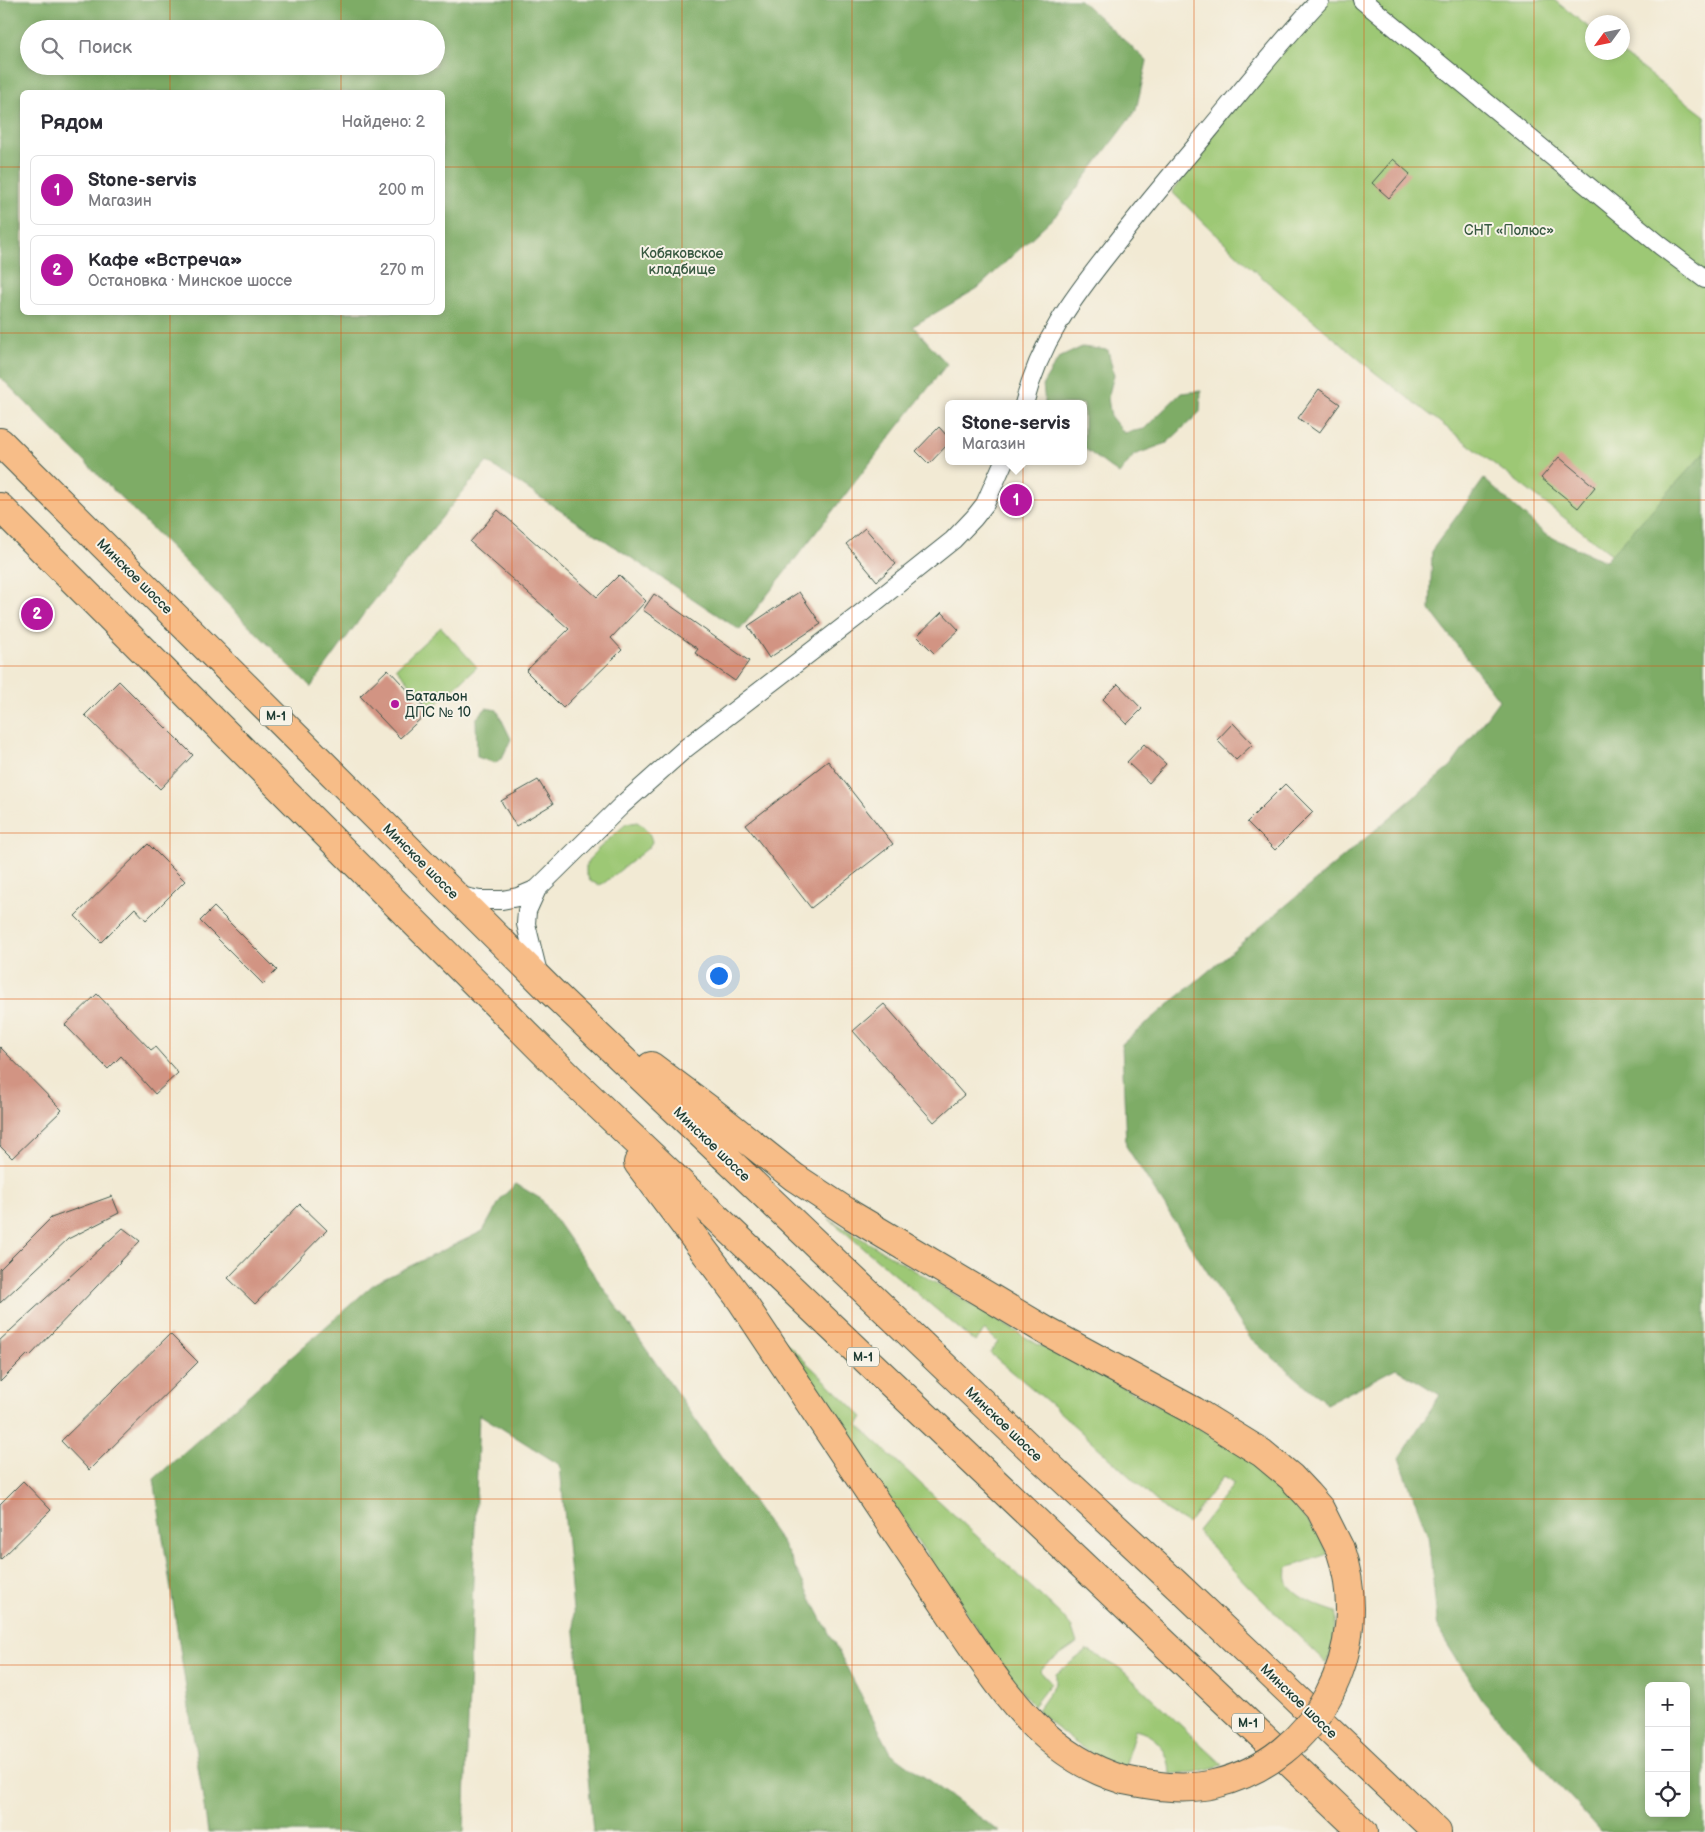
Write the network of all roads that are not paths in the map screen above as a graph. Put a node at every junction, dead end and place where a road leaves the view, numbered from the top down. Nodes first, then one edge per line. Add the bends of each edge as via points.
1 (1320, 0) edge
2 (1362, 0) edge
3 (1705, 279) edge
4 (1025, 400) edge
5 (0, 442) edge
6 (1003, 465) edge
7 (0, 507) edge
8 (537, 889) junction
9 (454, 895) junction
10 (546, 986) junction
11 (573, 1081) junction
12 (1364, 1832) edge
13 (1437, 1832) edge

1 - 4 street via 1161,187 1084,284 1058,320 1038,358
2 - 3 street via 1660,246
5 - 9 highway, Минское шоссе / М-1
6 - 8 street via 985,504 952,540 686,748
7 - 11 highway, М-1
8 - 9 street via 518,898 502,900
8 - 10 street via 526,914 526,924
9 - 10 highway, Минское шоссе / М-1
10 - 11 highway, bridge via 794,1178 904,1248 1048,1332 1194,1411 1262,1453 1291,1476 1323,1516 1340,1549 1347,1575 1349,1632 1345,1656 1319,1713 1287,1746 1264,1763 1213,1784 1182,1788 1124,1780 1095,1770 1048,1739 1024,1715 989,1670 741,1300
10 - 13 highway, Минское шоссе / М-1
11 - 12 highway, М-1

